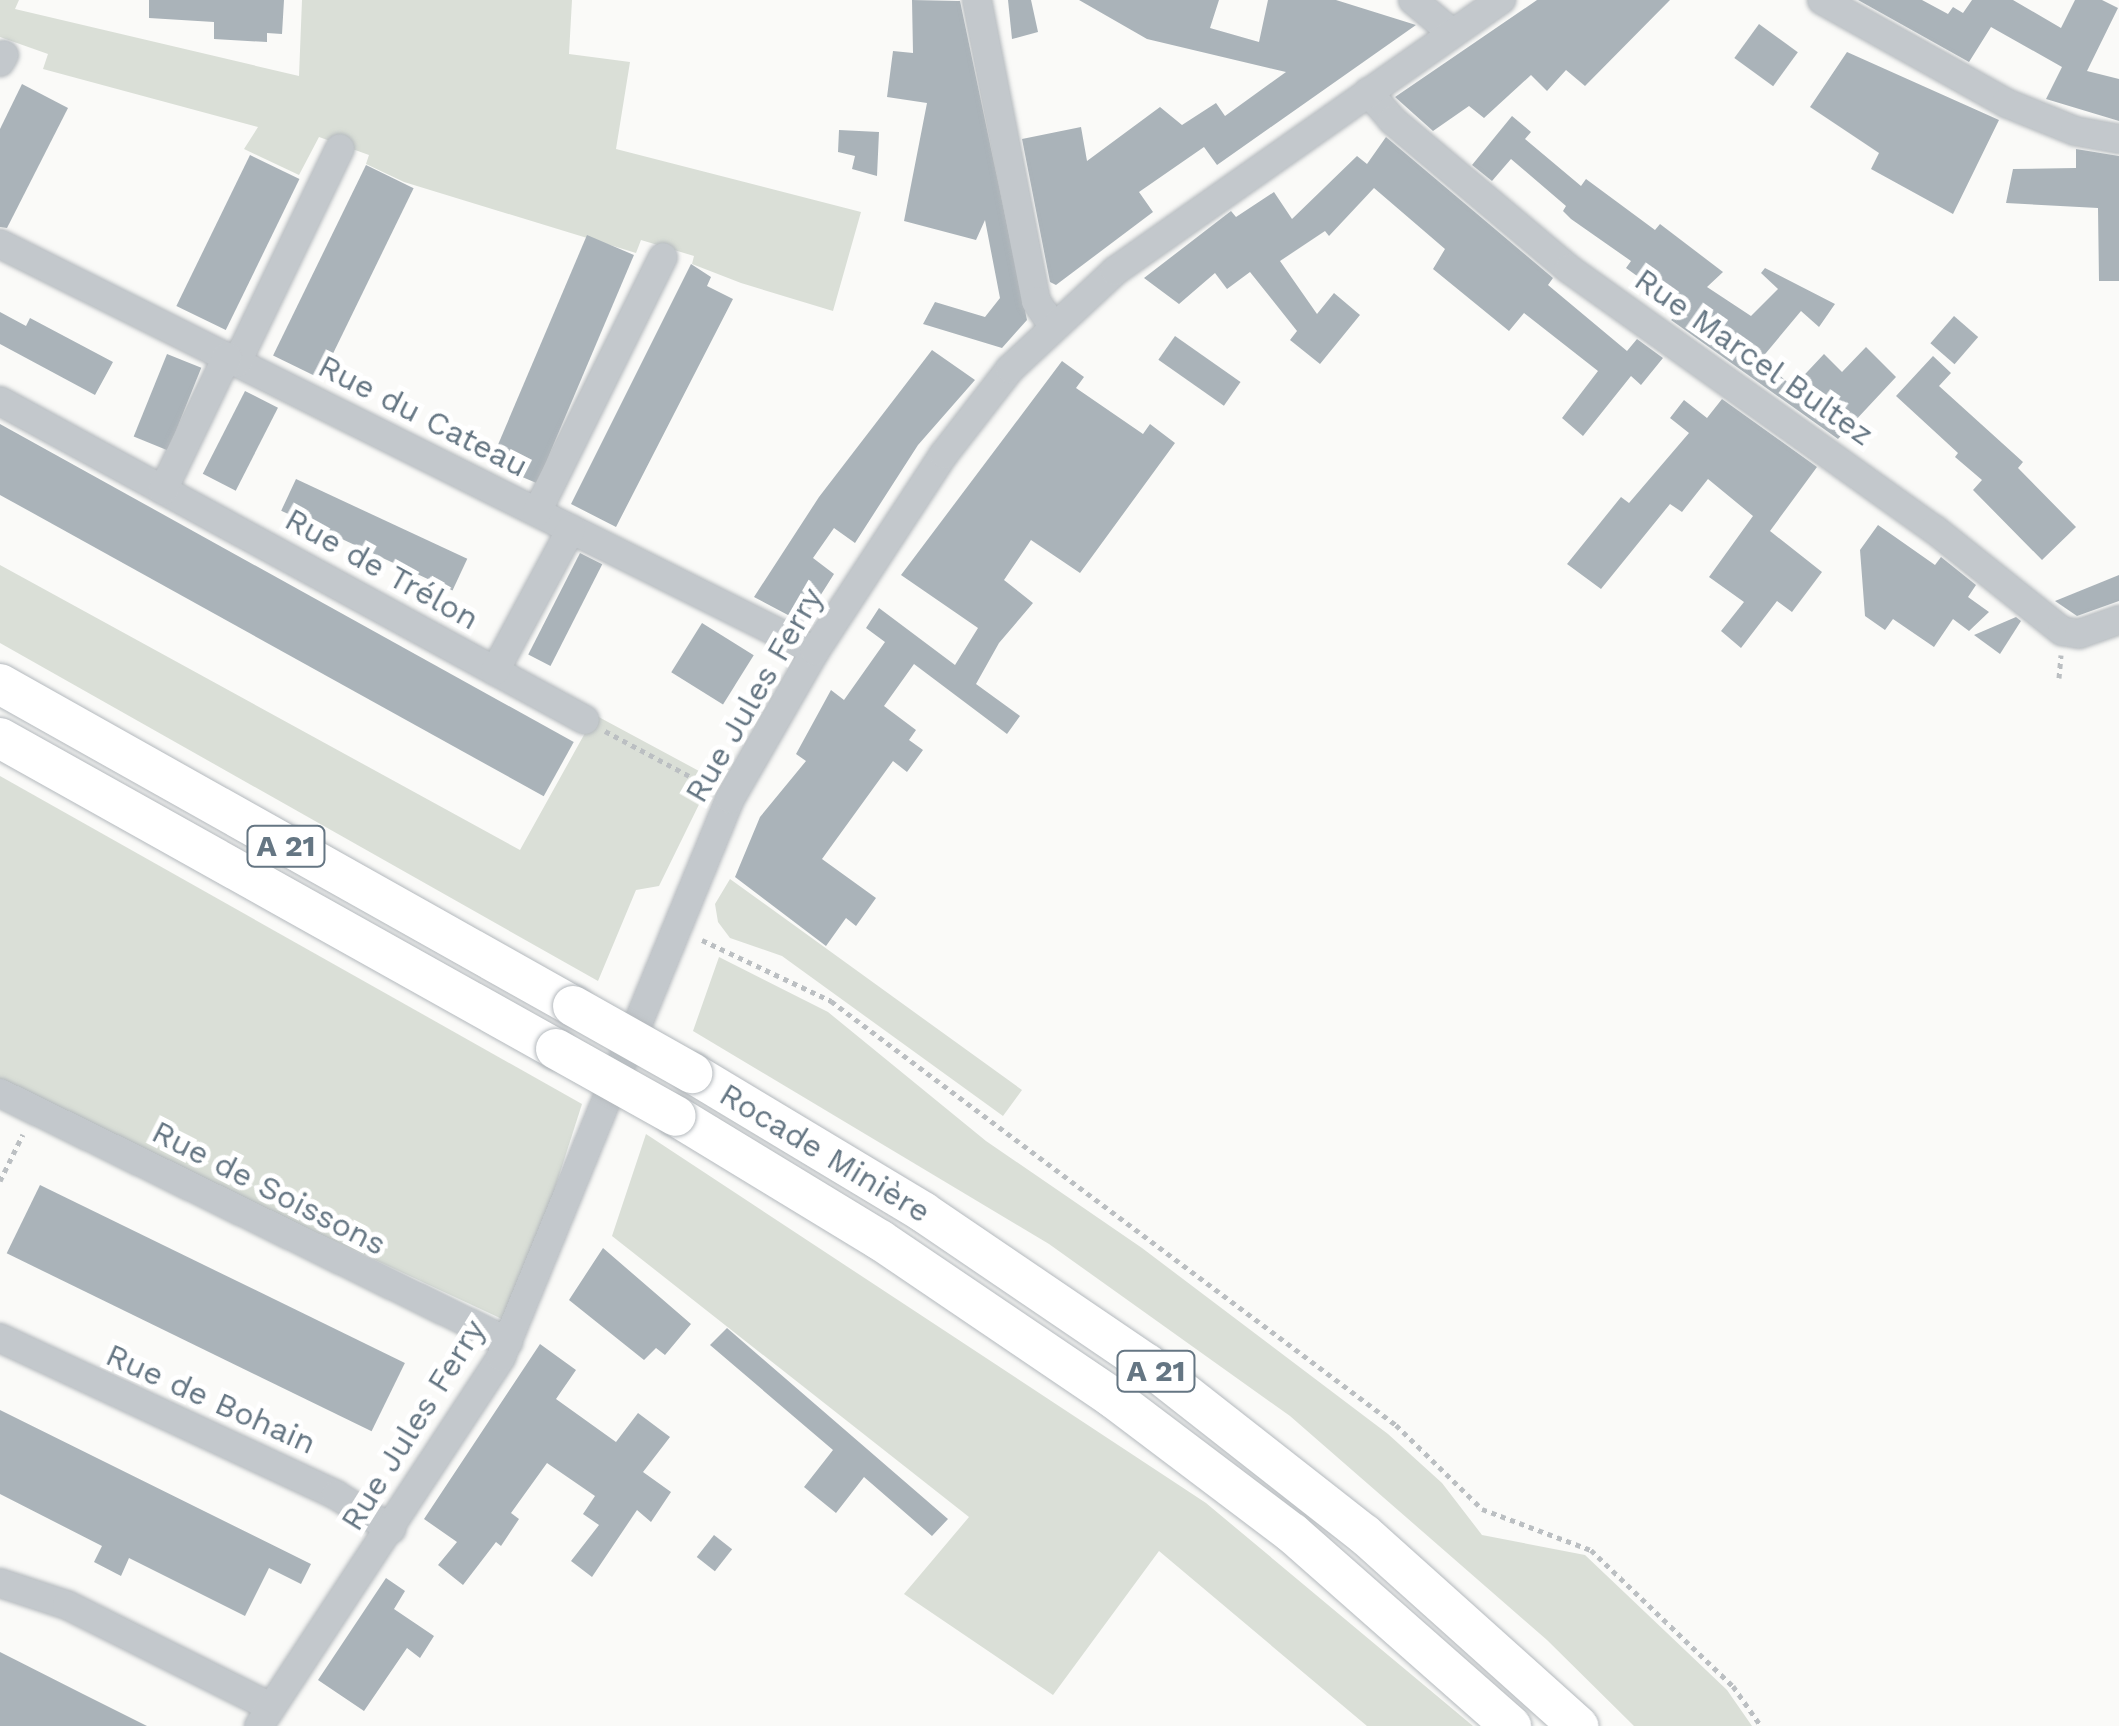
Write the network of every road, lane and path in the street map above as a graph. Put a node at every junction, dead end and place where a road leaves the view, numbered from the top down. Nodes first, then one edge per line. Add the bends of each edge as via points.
1 (977, 0) edge
2 (1413, 0) edge
3 (1501, 0) edge
4 (1822, 0) edge
5 (1452, 34) junction
6 (1368, 92) junction
7 (2119, 140) edge
8 (340, 148) dead end
9 (0, 244) edge
10 (663, 257) dead end
11 (1052, 326) junction
12 (232, 360) junction
13 (0, 401) edge
14 (163, 490) junction
15 (536, 512) junction
16 (570, 529) junction
17 (2119, 620) edge
18 (815, 651) junction
19 (495, 671) junction
20 (0, 684) edge
21 (585, 720) joint
22 (0, 738) edge
23 (730, 799) junction
24 (677, 927) junction
25 (0, 1093) edge
26 (34, 1110) junction
27 (0, 1181) edge
28 (0, 1338) edge
29 (508, 1342) junction
30 (391, 1529) junction
31 (0, 1583) edge
32 (265, 1716) edge
33 (1512, 1726) edge
34 (1578, 1726) edge
35 (1761, 1726) edge

1 - 11 street via 1036,301
2 - 5 street
3 - 5 street, Rue Jules Ferry
4 - 7 street via 2006,103 2075,131
5 - 6 street, Rue Jules Ferry
6 - 11 street, Rue Jules Ferry via 1134,256
6 - 17 street, Rue Marcel Bultez via 1392,120 1569,269 1934,529 2062,631 2079,634
8 - 12 street
9 - 12 street, Rue du Cateau
10 - 15 street
11 - 18 street, Rue Jules Ferry via 955,438
12 - 14 street
12 - 15 street, Rue du Cateau
13 - 14 street, Rue de Trélon
14 - 19 street, Rue de Trélon
15 - 16 street, Rue du Cateau
16 - 18 street, Rue du Cateau
16 - 19 street
18 - 23 street, Rue Jules Ferry
19 - 21 street, Rue de Trélon
20 - 34 highway, Rocade Minière / A 21, bridge via 692,1072 922,1212 1147,1364 1351,1523
21 - 23 path
22 - 33 highway, Rocade Minière / A 21, bridge via 676,1116 906,1256 1156,1429 1292,1533
23 - 24 street, Rue Jules Ferry
24 - 29 street, Rue Jules Ferry
24 - 35 path via 831,1001 1396,1425 1482,1509 1591,1550 1733,1686
25 - 26 street, Rue de Soissons
26 - 27 path
26 - 29 street, Rue de Soissons
28 - 30 street, Rue de Bohain via 336,1495
29 - 30 street, Rue Jules Ferry
30 - 32 street, Rue Jules Ferry
31 - 32 street via 67,1605

